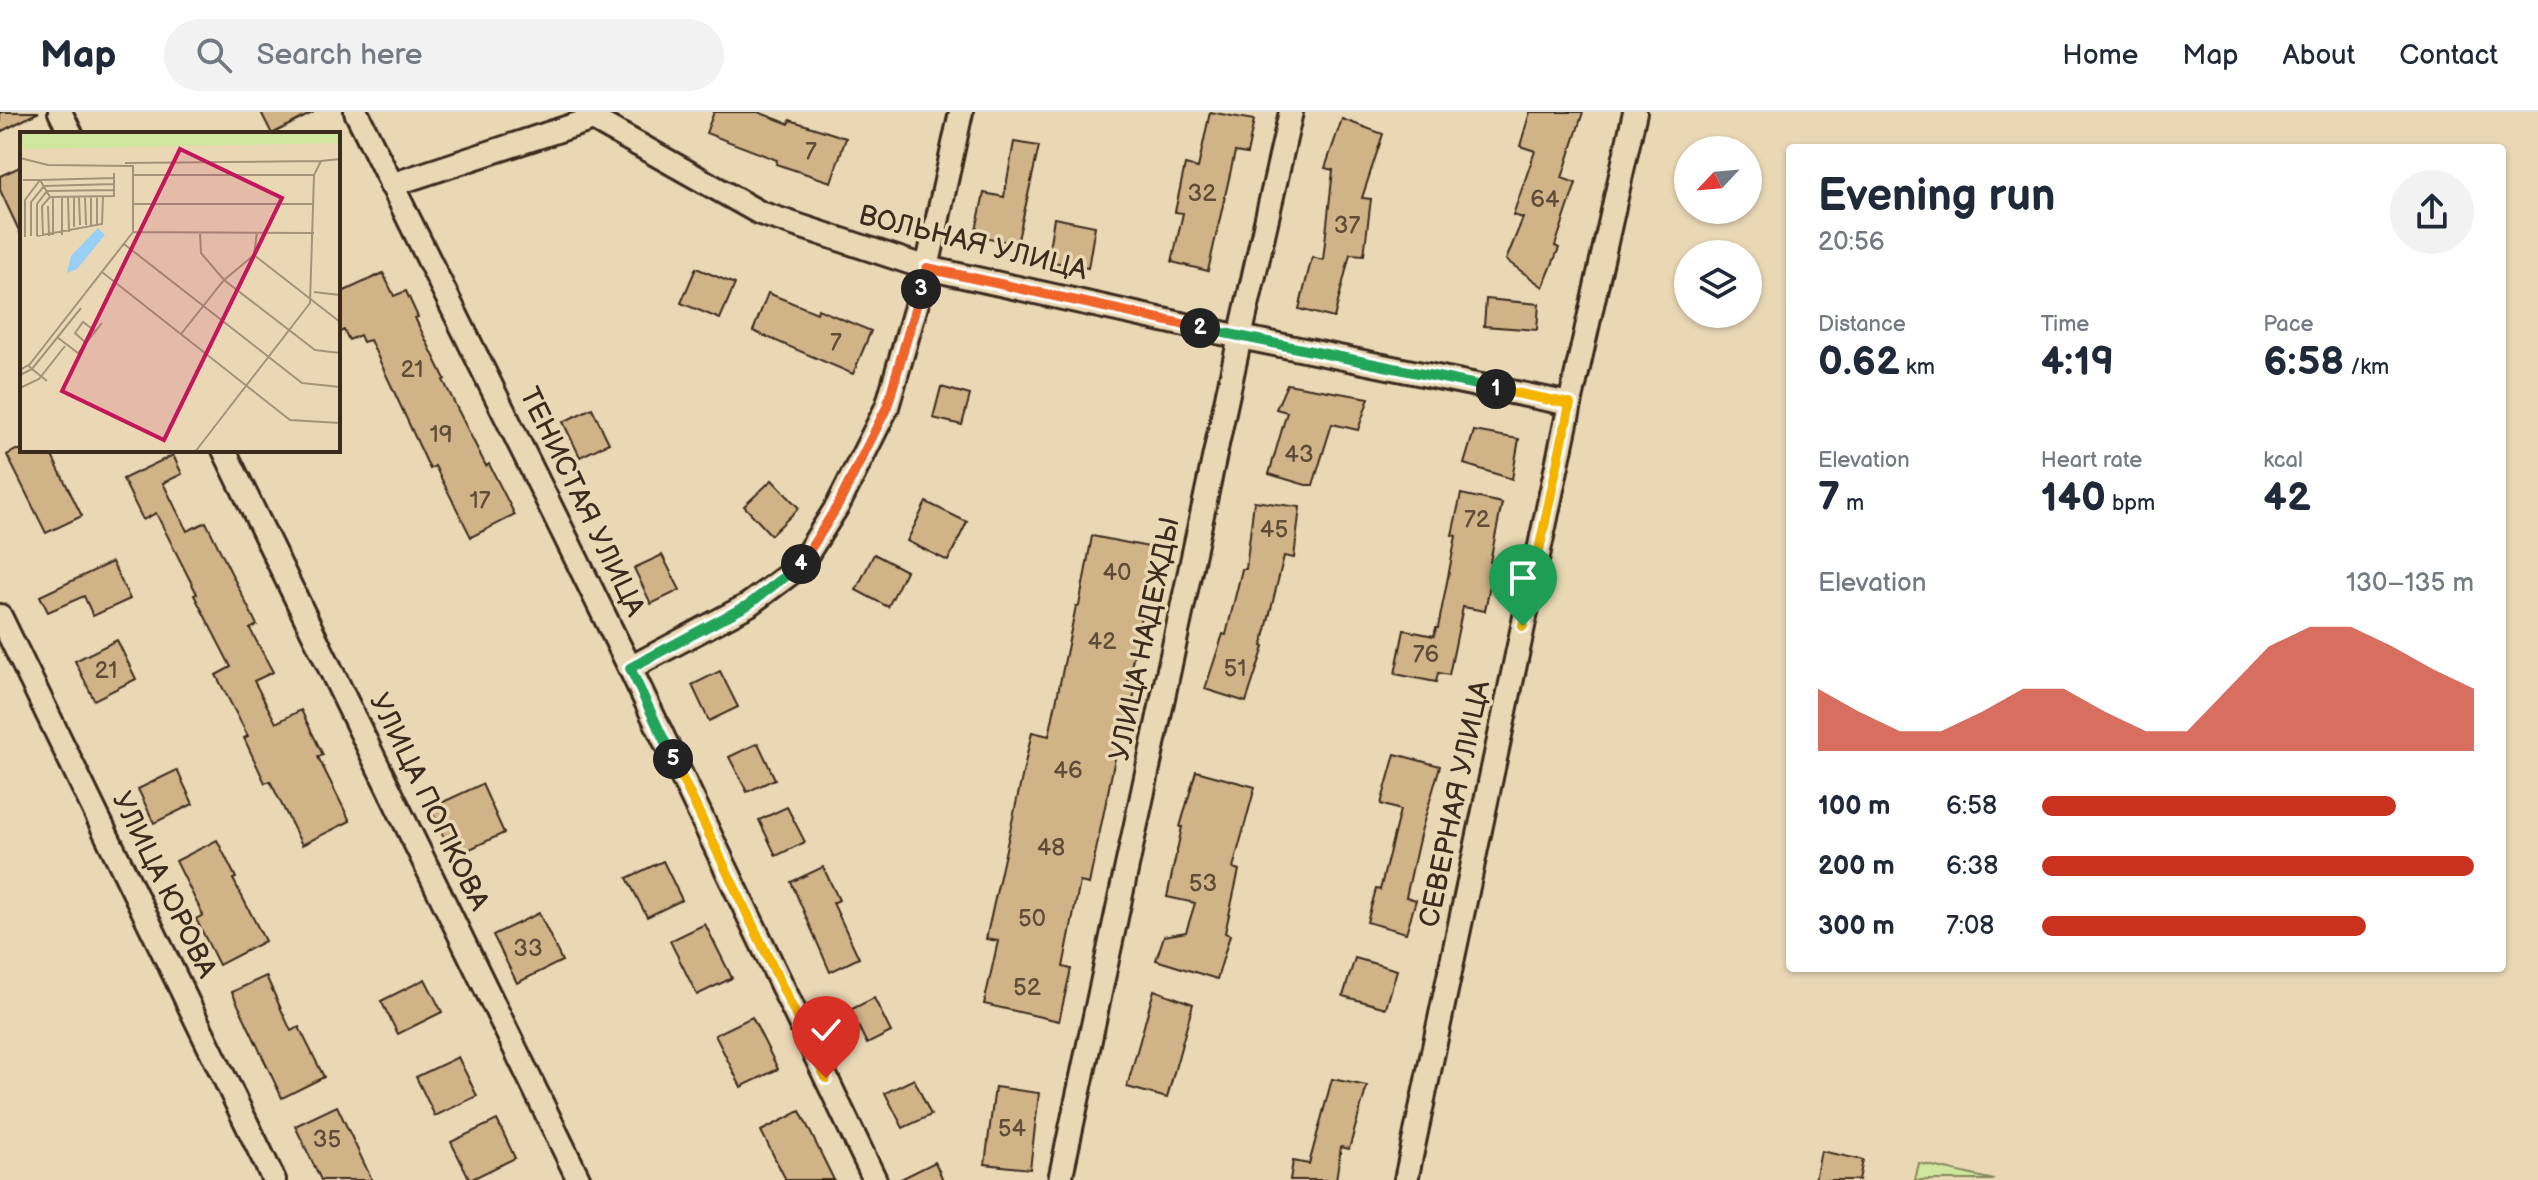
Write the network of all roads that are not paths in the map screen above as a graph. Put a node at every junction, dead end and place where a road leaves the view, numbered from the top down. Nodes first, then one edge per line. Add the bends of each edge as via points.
1 (60, 112) edge
2 (356, 112) edge
3 (961, 112) edge
4 (1291, 112) edge
5 (1635, 112) edge
6 (594, 115) edge
7 (70, 132) edge
8 (391, 185) junction
9 (927, 268) junction
10 (1240, 337) junction
11 (1570, 404) junction
12 (225, 452) edge
13 (0, 616) edge
14 (630, 668) junction
15 (274, 1180) edge
16 (579, 1180) edge
17 (875, 1180) edge
18 (1060, 1180) edge
19 (1406, 1180) edge

1 - 7 street
2 - 8 street, ТЕНИСТАЯ УЛИЦА
3 - 9 street
4 - 10 street, УЛИЦА НАДЕЖДЫ
5 - 11 street, СЕВЕРНАЯ УЛИЦА
6 - 8 street, ВОЛЬНАЯ УЛИЦА
6 - 9 street, ВОЛЬНАЯ УЛИЦА via 760,213
8 - 14 street, ТЕНИСТАЯ УЛИЦА
9 - 10 street, ВОЛЬНАЯ УЛИЦА
9 - 14 street via 887,407 838,505 799,567 748,605
10 - 11 street, ВОЛЬНАЯ УЛИЦА
10 - 18 street, УЛИЦА НАДЕЖДЫ
11 - 19 street, СЕВЕРНАЯ УЛИЦА
12 - 16 street, УЛИЦА ПОПКОВА
13 - 15 street, УЛИЦА ЮРОВА
14 - 17 street, ТЕНИСТАЯ УЛИЦА

